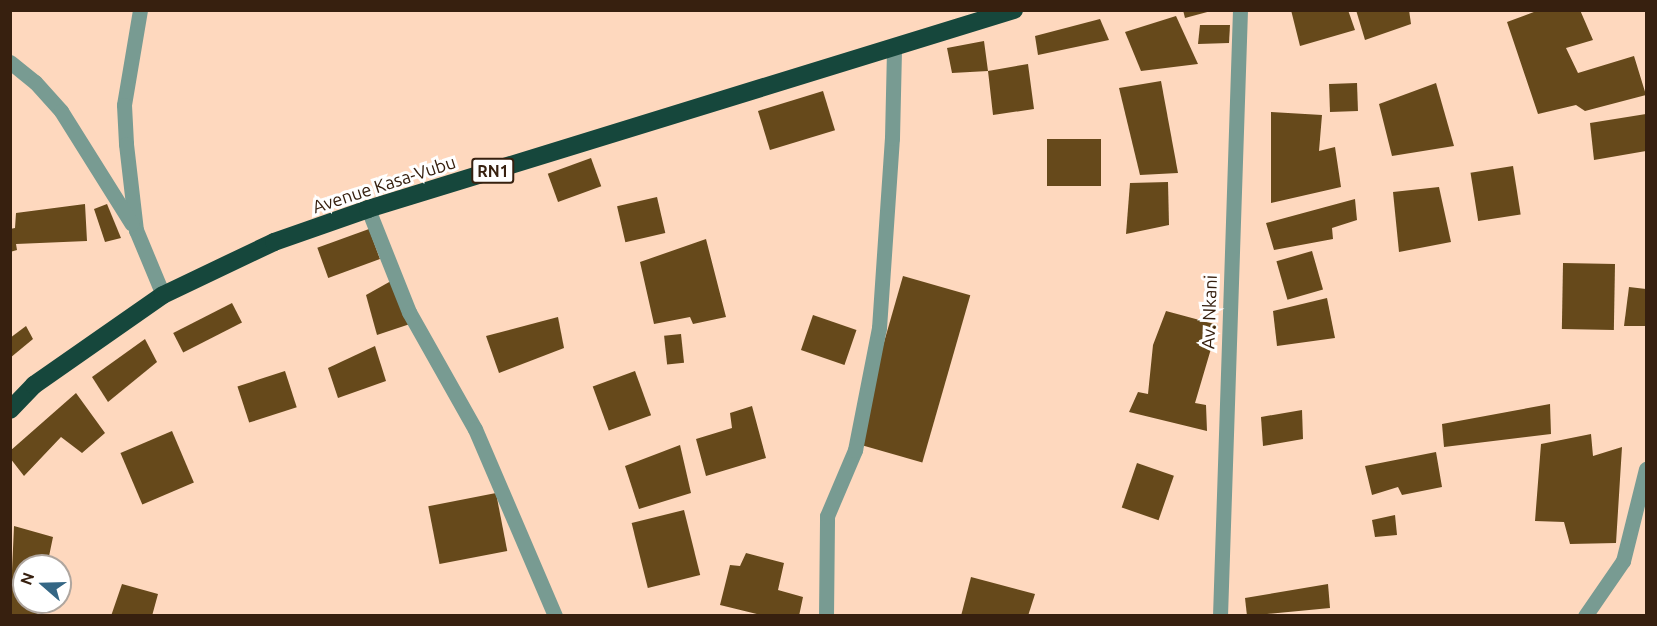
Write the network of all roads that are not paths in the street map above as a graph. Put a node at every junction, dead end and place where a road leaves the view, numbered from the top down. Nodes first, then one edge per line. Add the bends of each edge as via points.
1 (140, 10) edge
2 (1014, 10) edge
3 (1240, 10) edge
4 (894, 47) junction
5 (10, 62) edge
6 (368, 209) junction
7 (136, 230) junction
8 (163, 295) junction
9 (10, 410) edge
10 (1647, 469) edge
11 (555, 615) edge
12 (826, 615) edge
13 (1220, 615) edge
14 (1585, 615) edge

1 - 7 street via 124,105
2 - 4 highway, Avenue Kasa-Vubu / RN1
3 - 13 street, Av. Nkani
4 - 6 highway, Avenue Kasa-Vubu / RN1
4 - 12 street via 879,328 855,450 827,516
5 - 7 street via 36,82 62,111
6 - 8 highway, Avenue Kasa-Vubu / RN1 via 274,242
6 - 11 street via 409,312 475,429
7 - 8 street
8 - 9 highway, Avenue Kasa-Vubu / RN1 via 34,385
10 - 14 street via 1623,561

